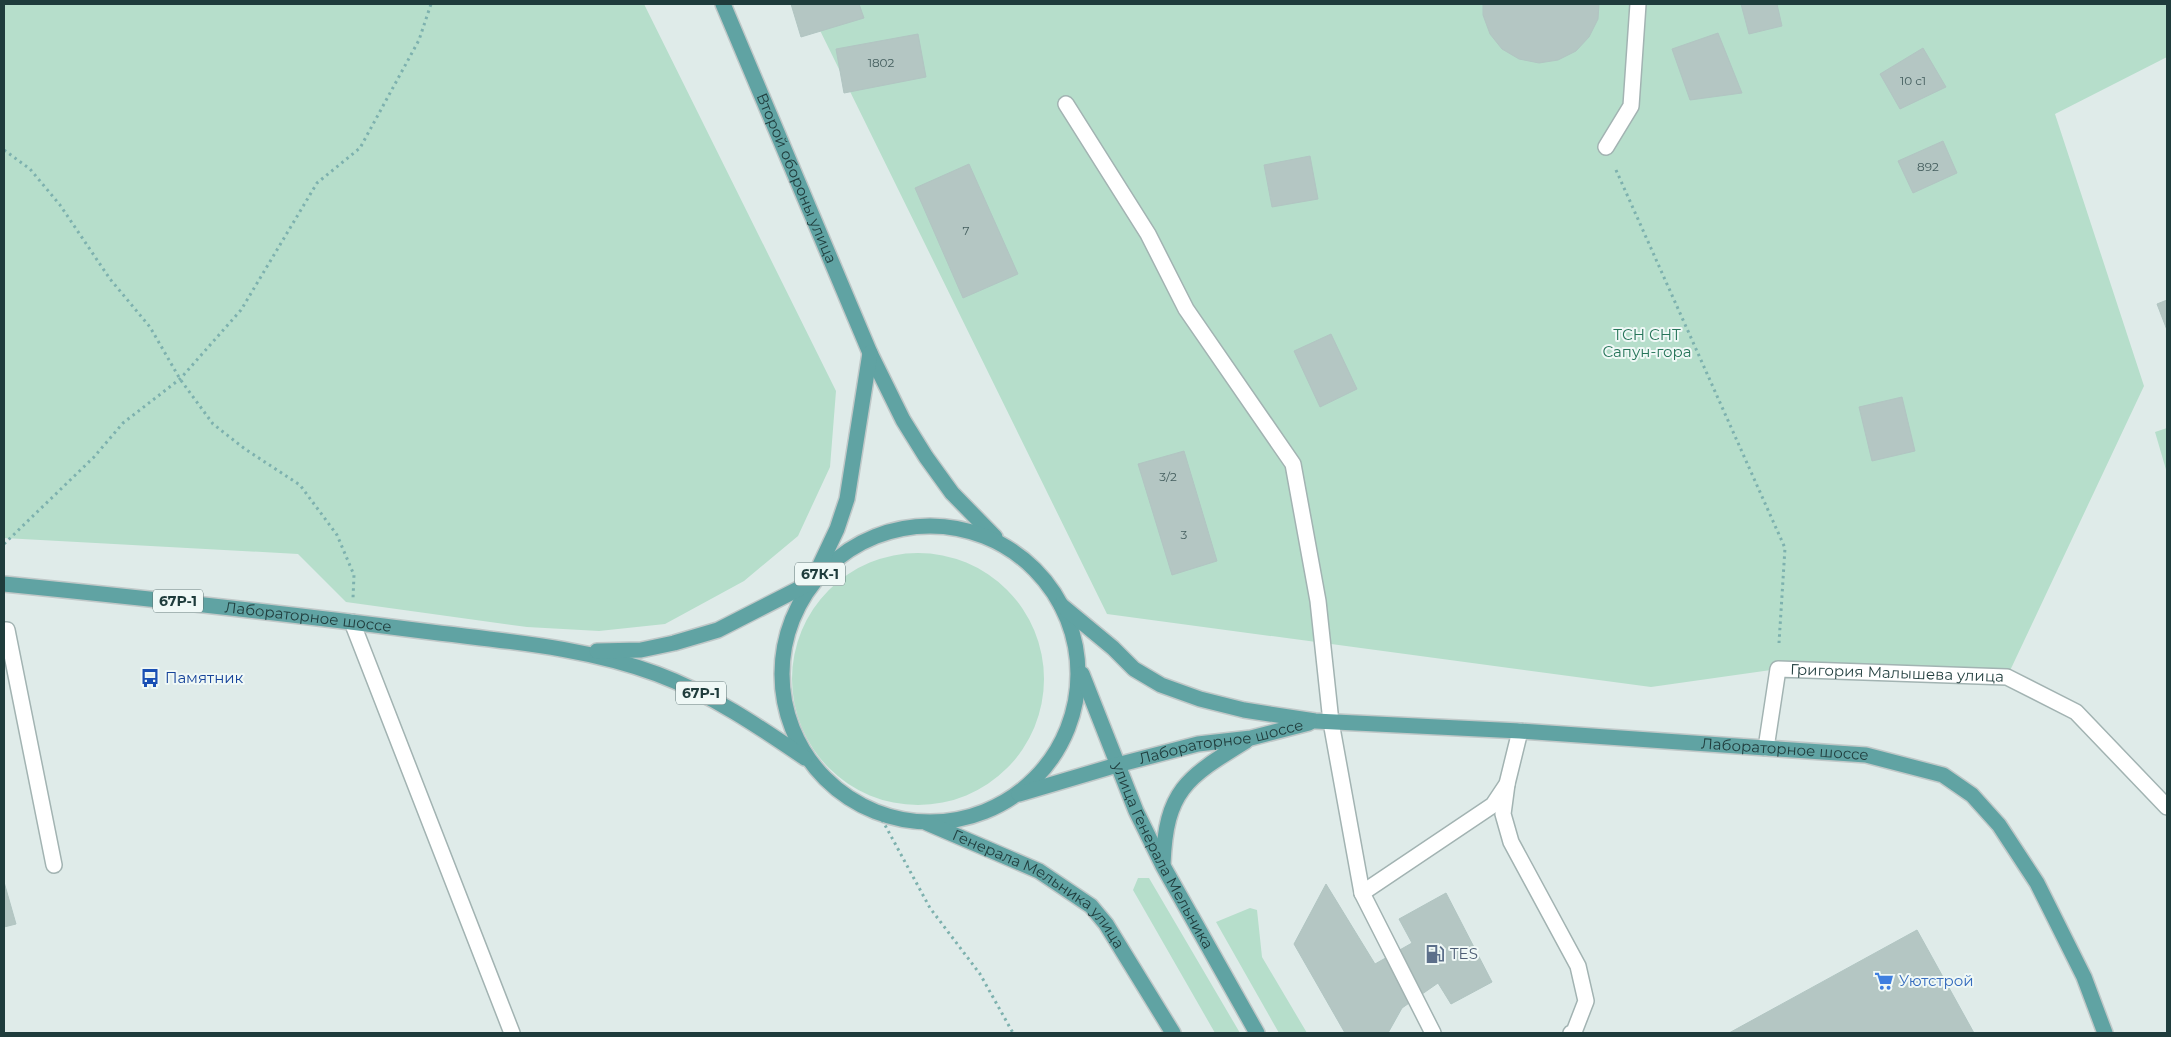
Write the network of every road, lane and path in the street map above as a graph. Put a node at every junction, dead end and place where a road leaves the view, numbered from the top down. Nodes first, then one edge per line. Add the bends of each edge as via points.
1 (431, 4) edge
2 (723, 4) edge
3 (1638, 4) edge
4 (1066, 104) dead end
5 (1606, 147) joint
6 (4, 150) edge
7 (870, 353) junction
8 (180, 379) junction
9 (4, 544) edge
10 (1002, 545) junction
11 (812, 582) junction
12 (4, 584) edge
13 (1061, 605) junction
14 (352, 622) junction
15 (4, 630) edge
16 (583, 652) junction
17 (1778, 669) junction
18 (1081, 670) junction
19 (1315, 721) junction
20 (1331, 722) junction
21 (1520, 731) junction
22 (1251, 738) junction
23 (1766, 748) junction
24 (806, 759) junction
25 (1117, 765) junction
26 (1507, 784) junction
27 (1013, 796) junction
28 (2167, 807) edge
29 (879, 814) junction
30 (927, 823) junction
31 (54, 865) dead end
32 (1164, 866) junction
33 (1362, 892) junction
34 (512, 1033) edge
35 (1013, 1033) edge
36 (1173, 1033) edge
37 (1257, 1033) edge
38 (1434, 1033) edge
39 (1571, 1033) edge
40 (2105, 1033) edge

1 - 8 path via 419,40 360,148 317,183 241,310
2 - 7 main road, Второй обороны улица / 67К-1
3 - 5 street via 1631,106
4 - 20 street via 1148,234 1186,309 1293,464 1318,601
5 - 17 path via 1785,548
6 - 8 path via 30,169 60,205 110,279 150,327
7 - 10 main road, 67К-1 via 903,420 926,457 952,493
7 - 11 main road, 67К-1 via 847,499
8 - 9 path via 123,423 94,457
8 - 14 path via 213,424 300,485 336,535 354,575
10 - 11 main road, 67К-1 via 953,527 900,528 851,548
10 - 13 main road, 67К-1 via 1036,571
11 - 16 main road, Лабораторное шоссе / 67Р-1 via 727,626 700,636 641,650
11 - 24 main road, 67К-1 via 788,628 780,678 791,728
12 - 14 main road, Лабораторное шоссе / 67Р-1
13 - 18 main road, 67К-1
13 - 19 main road, Лабораторное шоссе / 67К-1 via 1134,669 1161,685 1235,708
14 - 16 main road, Лабораторное шоссе / 67Р-1
14 - 34 street
15 - 31 street via 7,630
16 - 24 main road, Лабораторное шоссе / 67Р-1 via 656,673 695,690 738,713
17 - 23 street, Григория Малышева улица
17 - 28 street, Григория Малышева улица via 2007,677 2076,712
18 - 25 main road, улица Генерала Мельника
18 - 27 main road, 67К-1 via 1078,705 1070,731 1054,758
19 - 20 main road, Лабораторное шоссе / 67К-1
19 - 22 main road, Лабораторное шоссе / 67К-1
20 - 21 main road, Лабораторное шоссе / 67К-1
20 - 33 street
21 - 23 main road, Лабораторное шоссе / 67К-1
21 - 26 street
22 - 25 main road, Лабораторное шоссе / 67К-1 via 1198,744
22 - 32 main road via 1211,762 1188,782 1174,800 1164,836
23 - 40 main road, Лабораторное шоссе / 67К-1 via 1866,755 1943,775 1972,795 1999,825 2037,883 2084,977
24 - 29 main road, 67К-1 via 836,789
25 - 27 main road, Лабораторное шоссе / 67К-1
25 - 32 main road, улица Генерала Мельника
26 - 33 street via 1493,805
26 - 39 street via 1503,814 1511,842 1578,966 1586,1001
27 - 30 main road, 67К-1 via 987,811
29 - 30 main road, 67К-1
29 - 35 path via 930,908 980,974
30 - 36 main road, Генерала Мельника улица via 1039,871 1091,906 1106,924
32 - 37 main road, улица Генерала Мельника
33 - 38 street

